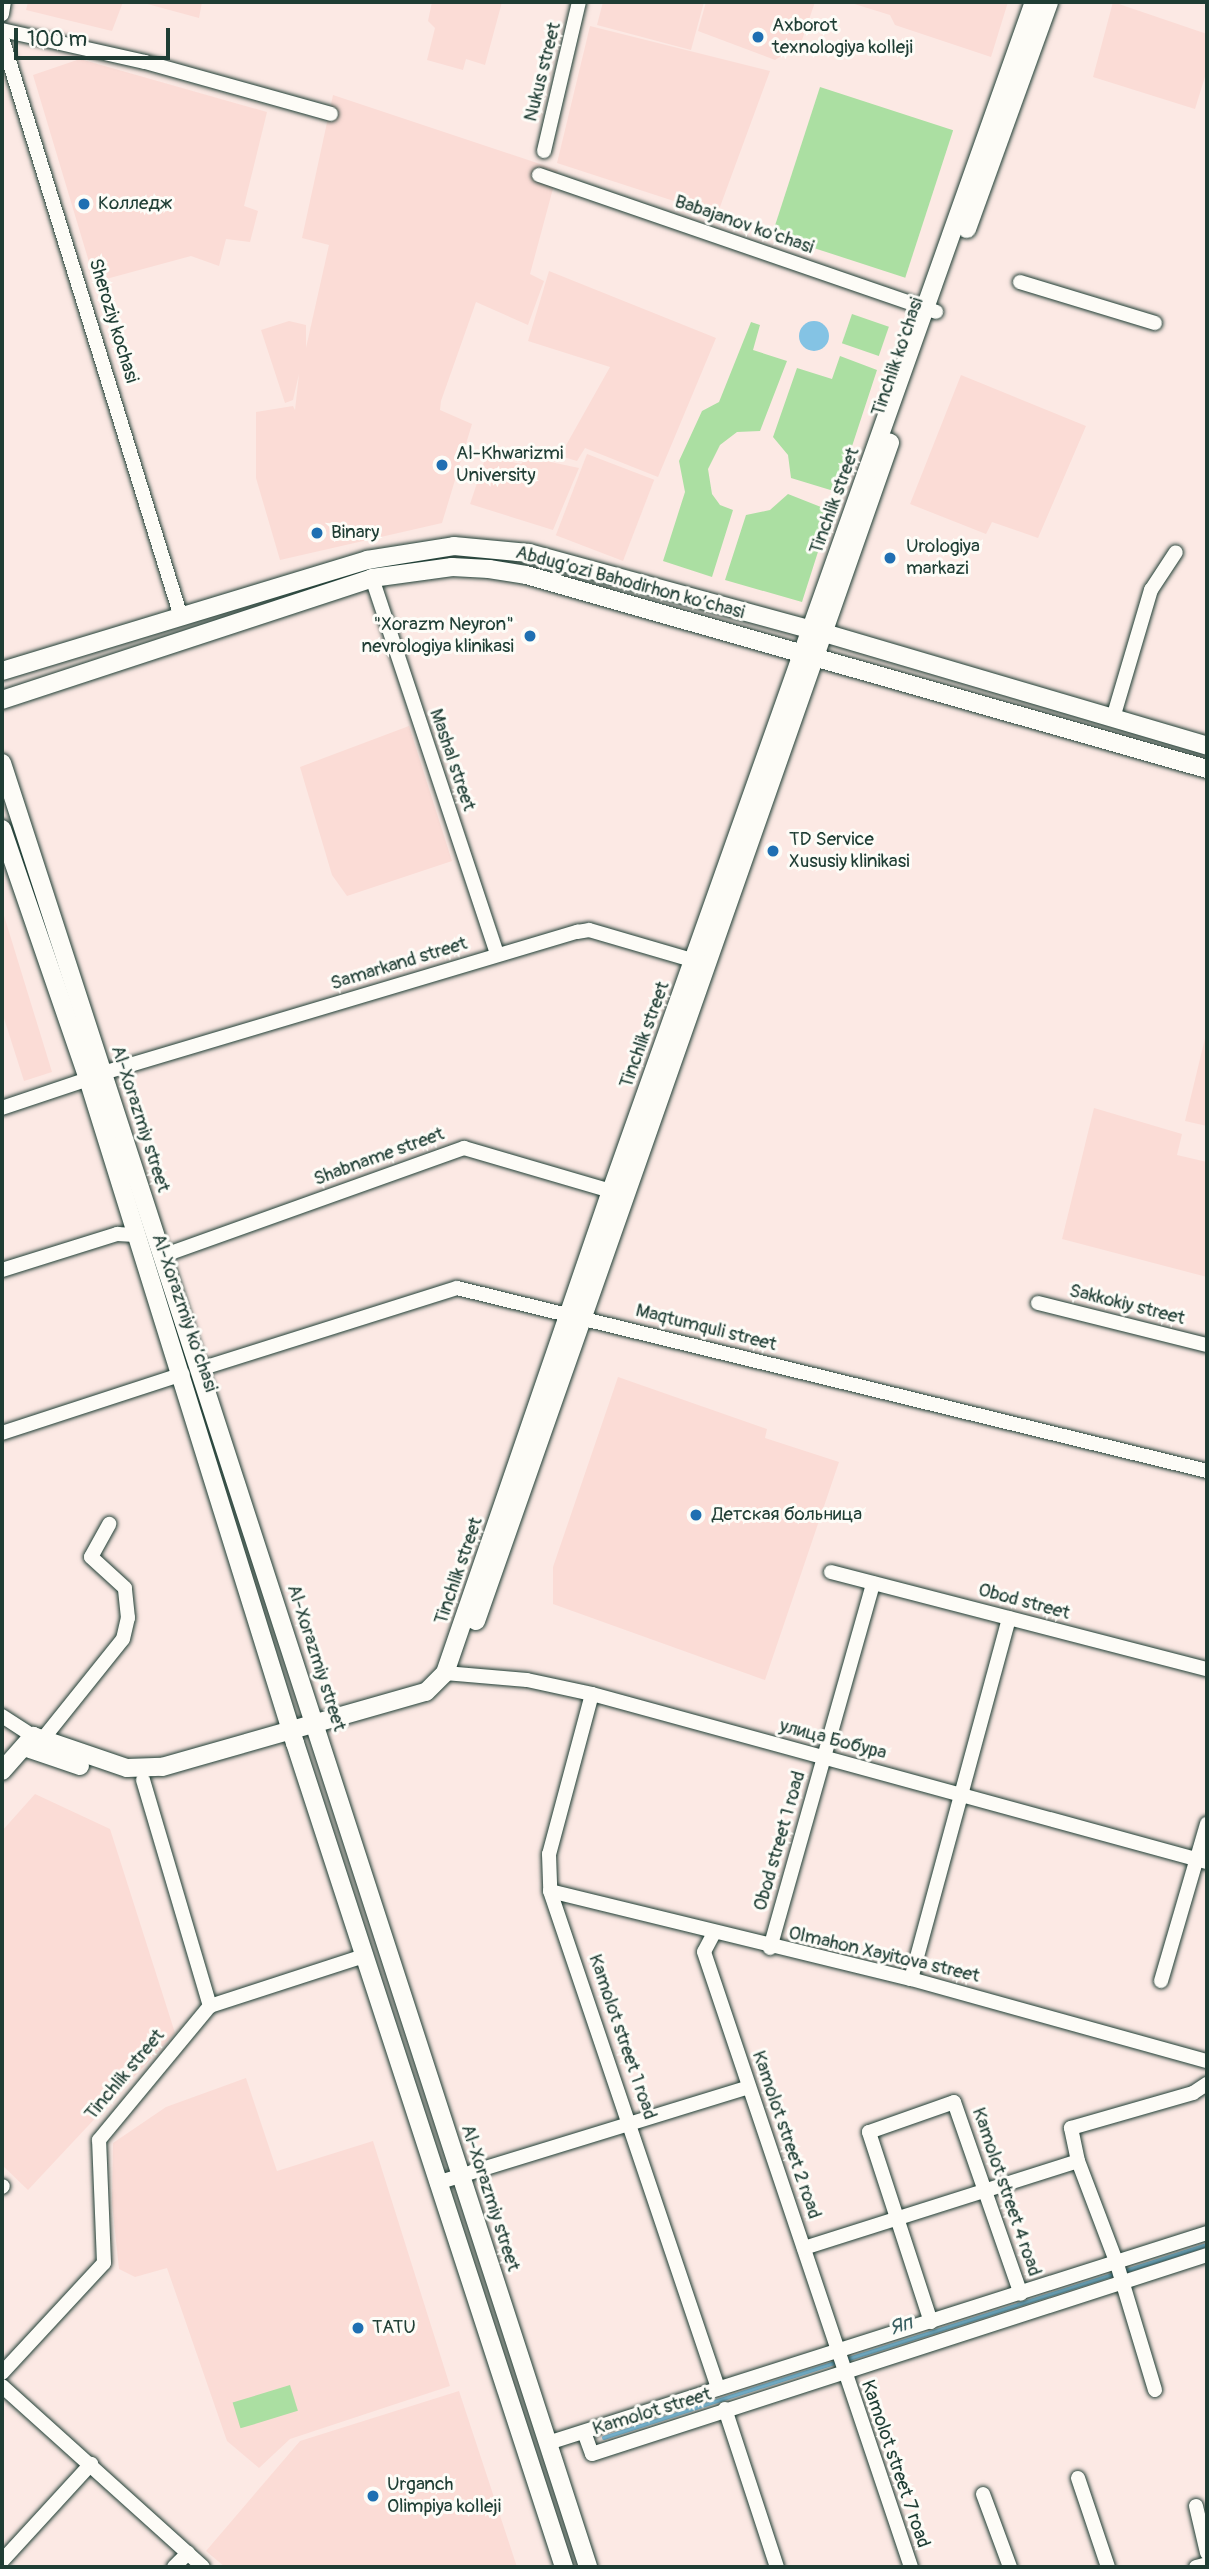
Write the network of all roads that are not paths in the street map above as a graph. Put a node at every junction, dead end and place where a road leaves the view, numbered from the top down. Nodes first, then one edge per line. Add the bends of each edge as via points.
1 (4, 2) edge
2 (579, 2) edge
3 (1034, 2) edge
4 (1049, 2) edge
5 (2, 14) edge
6 (2, 30) edge
7 (2, 39) edge
8 (331, 114) dead end
9 (544, 151) dead end
10 (539, 175) dead end
11 (1020, 282) dead end
12 (931, 310) junction
13 (1155, 323) dead end
14 (1176, 552) dead end
15 (307, 578) junction
16 (372, 578) junction
17 (311, 597) junction
18 (181, 617) junction
19 (818, 631) junction
20 (810, 654) junction
21 (2, 671) edge
22 (2, 700) edge
23 (1113, 718) junction
24 (1207, 746) edge
25 (2, 763) edge
26 (1207, 769) edge
27 (2, 829) edge
28 (497, 954) junction
29 (701, 963) junction
30 (96, 1076) junction
31 (2, 1108) edge
32 (611, 1191) junction
33 (135, 1235) junction
34 (162, 1256) junction
35 (2, 1270) edge
36 (1038, 1303) dead end
37 (577, 1316) junction
38 (1207, 1345) edge
39 (191, 1372) junction
40 (2, 1433) edge
41 (1207, 1471) edge
42 (108, 1524) dead end
43 (831, 1572) dead end
44 (873, 1583) junction
45 (1009, 1618) junction
46 (1207, 1670) edge
47 (450, 1675) junction
48 (592, 1694) junction
49 (2, 1716) edge
50 (317, 1731) junction
51 (294, 1738) junction
52 (33, 1743) junction
53 (823, 1757) junction
54 (2, 1771) edge
55 (143, 1780) junction
56 (2, 1786) edge
57 (964, 1796) junction
58 (1207, 1824) edge
59 (1203, 1861) edge
60 (550, 1891) junction
61 (714, 1933) junction
62 (770, 1948) junction
63 (364, 1956) junction
64 (911, 1979) junction
65 (1161, 1981) dead end
66 (210, 2006) junction
67 (1207, 2061) edge
68 (1207, 2084) edge
69 (749, 2087) junction
70 (631, 2123) junction
71 (1078, 2161) junction
72 (461, 2178) junction
73 (437, 2183) junction
74 (985, 2191) junction
75 (897, 2218) junction
76 (1207, 2233) edge
77 (804, 2248) junction
78 (1207, 2256) edge
79 (1116, 2261) junction
80 (1121, 2282) junction
81 (1021, 2294) junction
82 (931, 2322) junction
83 (836, 2351) junction
84 (2, 2373) edge
85 (843, 2373) junction
86 (2, 2386) edge
87 (718, 2388) junction
88 (1156, 2390) dead end
89 (725, 2409) junction
90 (584, 2432) junction
91 (548, 2443) junction
92 (91, 2463) junction
93 (1078, 2478) dead end
94 (983, 2494) dead end
95 (1196, 2506) dead end
96 (188, 2553) junction
97 (1207, 2553) edge
98 (2, 2560) edge
99 (1207, 2564) edge
100 (174, 2567) edge
101 (203, 2567) edge
102 (564, 2567) edge
103 (588, 2567) edge
104 (776, 2567) edge
105 (911, 2567) edge
106 (1010, 2567) edge
107 (1108, 2567) edge
108 (1196, 2567) edge

1 - 5 street
2 - 9 street, Nukus street
3 - 12 main road
4 - 12 main road, Tinchlik ko'chasi
6 - 8 street via 145,62
7 - 18 street, Sheroziy kochasi
10 - 12 street, Babajanov ko'chasi
11 - 13 street
12 - 19 main road, Tinchlik ko'chasi
14 - 23 street via 1151,590
15 - 17 main road
15 - 18 main road, Abdug’ozi Bahodirhon ko’chasi
15 - 19 main road, Abdug’ozi Bahodirhon ko’chasi via 408,551 454,546 487,549 529,554
16 - 17 main road, Abdug’ozi Bahodirhon ko’chasi
16 - 20 main road, Abdug’ozi Bahodirhon ko’chasi via 452,567 526,575
16 - 28 street, Mashal street
17 - 22 main road, Abdug’ozi Bahodirhon ko’chasi
18 - 21 main road, Abdug’ozi Bahodirhon ko’chasi
19 - 20 main road, Tinchlik ko'chasi
19 - 23 main road, Abdug’ozi Bahodirhon ko’chasi
20 - 26 main road, Abdug’ozi Bahodirhon ko’chasi
20 - 29 main road, Tinchlik street
23 - 24 main road, Abdug’ozi Bahodirhon ko’chasi
25 - 30 main road, Al-Xorazmiy street
27 - 30 main road, Al-Xorazmiy ko’chasi
28 - 29 street, Samarkand street via 589,930
28 - 30 street, Samarkand street
29 - 32 main road, Tinchlik street
29 - 37 main road, Tinchlik street
30 - 31 street, Samarkand street
30 - 33 main road, Al-Xorazmiy ko’chasi
30 - 34 main road, Al-Xorazmiy street
32 - 34 street, Shabname street via 464,1148
32 - 37 main road, Tinchlik street
33 - 35 street via 117,1234
33 - 39 main road, Al-Xorazmiy ko’chasi
34 - 39 main road, Al-Xorazmiy street
36 - 38 street, Sakkokiy street
37 - 39 street, Maqtumquli street via 448,1289
37 - 41 street, Maqtumquli street
37 - 47 main road, Tinchlik street
39 - 40 street, Maqtumquli street
39 - 50 main road, Al-Xorazmiy street
39 - 51 main road, Al-Xorazmiy ko’chasi
42 - 52 street via 91,1557 125,1588 128,1618 123,1639
43 - 44 street, Obod street
44 - 45 street, Obod street
44 - 53 street, Obod street 1 road
45 - 46 street, Obod street
45 - 57 street
47 - 48 street, улица Бобура via 527,1680
47 - 50 main road, Tinchlik street via 431,1701
48 - 53 street, улица Бобура
48 - 60 street, Kamolot street 1 road via 549,1854
49 - 52 street
50 - 51 main road, Tinchlik street
50 - 72 main road, Al-Xorazmiy street
51 - 52 main road, Tinchlik street via 140,1770
51 - 55 main road, Tinchlik street
51 - 63 main road
52 - 54 main road
52 - 55 main road, Tinchlik street via 104,1774
52 - 56 main road
53 - 57 street, улица Бобура
53 - 62 street, Obod street 1 road
55 - 66 street
57 - 59 street, улица Бобура
57 - 64 street
58 - 59 street
59 - 65 street
60 - 61 street, Olmahon Xayitova street
60 - 70 street, Kamolot street 1 road
61 - 62 street, Olmahon Xayitova street
61 - 69 street, Kamolot street 2 road via 704,1952
62 - 64 street, Olmahon Xayitova street
63 - 66 street
63 - 73 main road
64 - 67 street, Olmahon Xayitova street
66 - 84 street, Tinchlik street via 99,2140 104,2263
68 - 71 street via 1193,2093 1071,2128
69 - 70 street
69 - 77 street, Kamolot street 2 road
70 - 72 street
70 - 87 street, Kamolot street 1 road
71 - 74 street
71 - 79 street
72 - 73 street
72 - 91 main road, Al-Xorazmiy street
73 - 102 main road
74 - 75 street
74 - 75 street, Kamolot street 4 road via 954,2102 869,2132
74 - 81 street, Kamolot street 4 road
75 - 77 street
75 - 82 street
76 - 79 street, Kamolot street
77 - 83 street, Kamolot street 2 road
78 - 80 street, Kamolot street
79 - 80 street
79 - 81 street, Kamolot street
80 - 85 street, Kamolot street
80 - 88 street
81 - 82 street, Kamolot street
82 - 83 street, Kamolot street
83 - 85 street, Kamolot street 2 road
83 - 87 street, Kamolot street
85 - 89 street, Kamolot street
85 - 105 street, Kamolot street 7 road
86 - 92 street
87 - 90 street, Kamolot street
89 - 90 street, Kamolot street via 592,2454
89 - 104 street
90 - 91 street
91 - 103 main road, Al-Xorazmiy street
92 - 96 street
92 - 98 street
93 - 107 street
94 - 106 street
95 - 97 street
96 - 100 street
96 - 101 street
99 - 108 street

